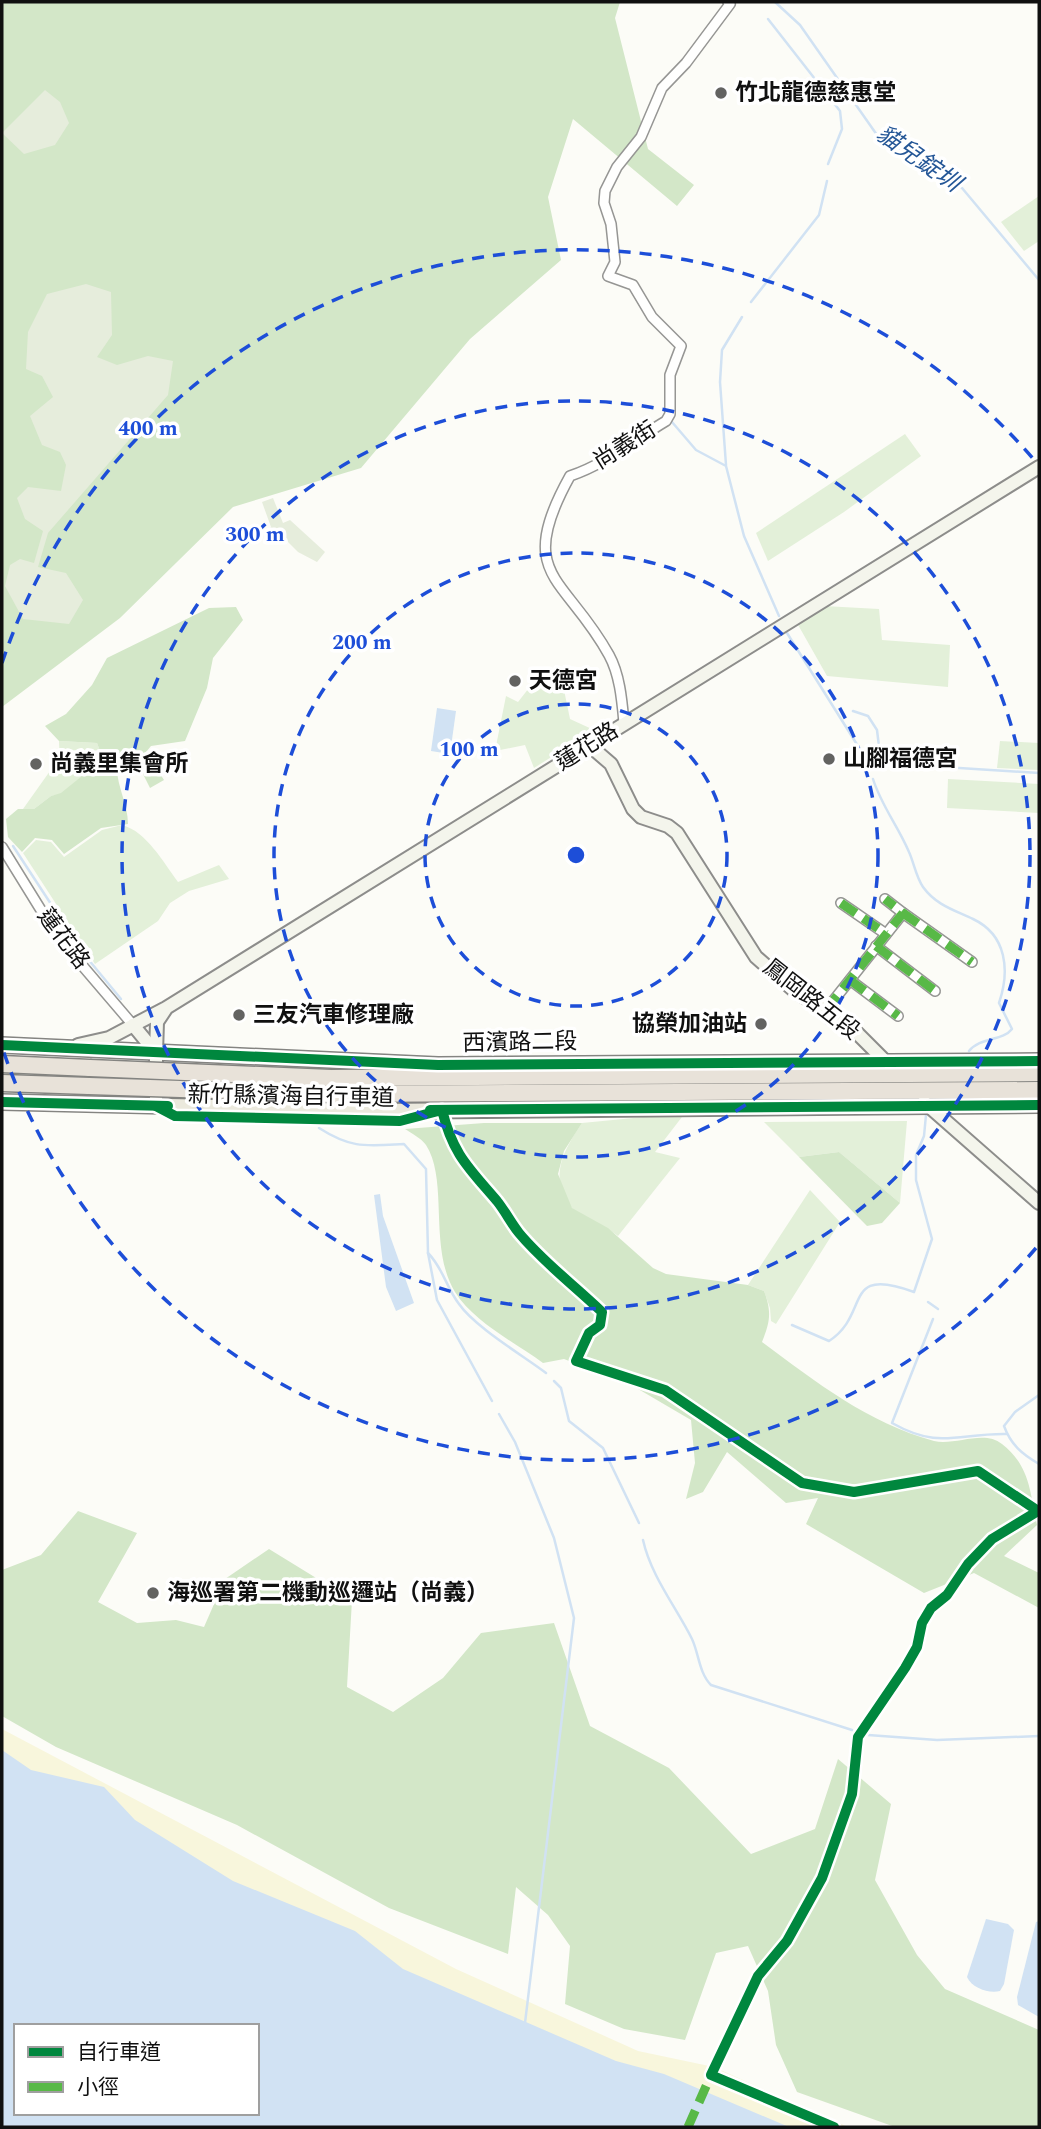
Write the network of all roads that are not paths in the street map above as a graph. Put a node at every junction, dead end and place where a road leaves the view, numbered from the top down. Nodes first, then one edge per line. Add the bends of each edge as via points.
1 (728, 2) edge
2 (1039, 467) edge
3 (624, 723) junction
4 (589, 745) junction
5 (2, 847) edge
6 (885, 899) dead end
7 (841, 904) dead end
8 (903, 913) junction
9 (886, 934) junction
10 (876, 946) junction
11 (972, 962) dead end
12 (850, 980) junction
13 (935, 991) dead end
14 (166, 1008) junction
15 (826, 1010) junction
16 (898, 1016) dead end
17 (133, 1025) junction
18 (2, 1045) edge
19 (64, 1048) junction
20 (156, 1053) junction
21 (1039, 1061) edge
22 (886, 1062) junction
23 (2, 1064) edge
24 (1039, 1073) edge
25 (898, 1074) junction
26 (2, 1083) edge
27 (331, 1086) junction
28 (911, 1090) junction
29 (1039, 1090) edge
30 (2, 1102) edge
31 (928, 1105) junction
32 (1039, 1105) edge
33 (156, 1106) junction
34 (1039, 1203) edge

1 - 3 street, 尚義街 via 663,88 640,137 605,191 615,262 608,276 633,285 652,317 681,346 670,375 670,414 608,459 570,476 556,501 544,544 544,559 609,655 622,697
2 - 3 street, 蓮花路
3 - 4 street, 蓮花路
4 - 14 street, 蓮花路
4 - 15 street, 鳳岡路五段 via 611,764 640,817 677,833 756,957 796,992
5 - 17 street, 蓮花路 via 57,936
6 - 8 street
7 - 9 street
8 - 9 street
8 - 11 street
9 - 10 street
10 - 12 street
10 - 13 street
12 - 15 street
12 - 16 street
14 - 17 street, 蓮花路
14 - 20 street via 157,1022
15 - 22 street, 鳳岡路五段 via 846,1022
17 - 19 street via 109,1038
17 - 20 street, 蓮花路
18 - 19 main road, 西濱路二段
19 - 20 main road, 西濱路二段
20 - 22 main road, 西濱路二段 via 438,1065
20 - 33 street
21 - 22 main road, 西濱路二段
22 - 25 street, 鳳岡路五段
23 - 27 highway, bridge
24 - 25 highway
25 - 27 highway
25 - 28 street, 鳳岡路五段
26 - 27 highway, bridge
27 - 28 highway
28 - 29 highway
28 - 31 street, 鳳岡路五段
30 - 33 main road
31 - 32 main road
31 - 33 main road via 379,1111
31 - 34 street, 鳳岡路五段

